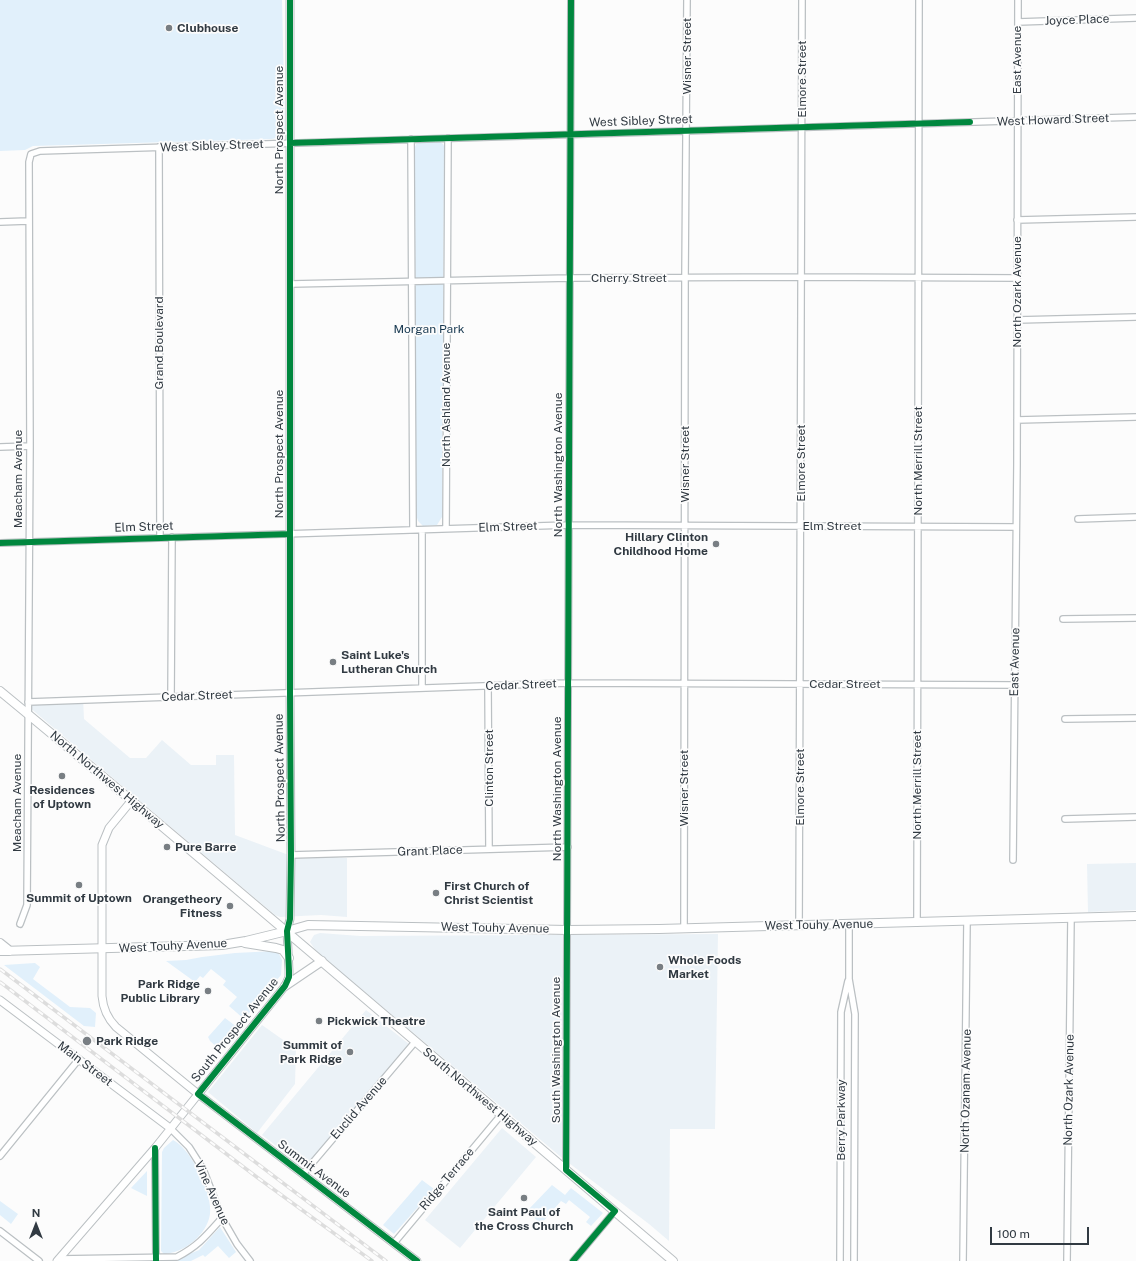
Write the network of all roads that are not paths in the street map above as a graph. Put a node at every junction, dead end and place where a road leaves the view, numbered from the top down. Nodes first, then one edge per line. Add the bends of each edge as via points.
1 (290, 0) edge
2 (571, 0) edge
3 (687, 0) edge
4 (802, 0) edge
5 (919, 0) edge
6 (1018, 0) edge
7 (1136, 18) edge
8 (1018, 22) junction
9 (1136, 117) edge
10 (1017, 121) junction
11 (970, 122) joint
12 (918, 124) junction
13 (802, 127) junction
14 (686, 131) junction
15 (570, 134) junction
16 (448, 138) junction
17 (412, 139) junction
18 (290, 143) junction
19 (159, 147) junction
20 (31, 154) joint
21 (1136, 217) edge
22 (1017, 220) junction
23 (28, 221) junction
24 (0, 222) edge
25 (801, 277) junction
26 (919, 277) junction
27 (570, 278) junction
28 (685, 278) junction
29 (1017, 278) junction
30 (412, 281) junction
31 (447, 281) junction
32 (291, 284) junction
33 (1136, 317) edge
34 (1017, 320) junction
35 (1136, 417) edge
36 (1017, 420) junction
37 (30, 446) junction
38 (0, 447) edge
39 (1016, 464) joint
40 (1136, 517) edge
41 (1078, 518) dead end
42 (568, 526) junction
43 (684, 526) junction
44 (800, 526) junction
45 (918, 526) junction
46 (1016, 527) junction
47 (446, 529) junction
48 (413, 530) junction
49 (422, 530) junction
50 (290, 534) junction
51 (172, 537) junction
52 (160, 538) junction
53 (29, 542) junction
54 (0, 543) edge
55 (1136, 618) edge
56 (1063, 619) dead end
57 (568, 683) junction
58 (684, 684) junction
59 (800, 684) junction
60 (917, 684) junction
61 (1014, 685) junction
62 (488, 686) junction
63 (422, 688) junction
64 (0, 691) edge
65 (290, 693) junction
66 (171, 697) junction
67 (28, 702) junction
68 (28, 714) junction
69 (1136, 718) edge
70 (1065, 719) dead end
71 (132, 800) junction
72 (1136, 817) edge
73 (1064, 819) dead end
74 (568, 847) junction
75 (489, 850) junction
76 (292, 855) junction
77 (1013, 860) dead end
78 (1136, 916) edge
79 (1071, 918) junction
80 (967, 922) junction
81 (917, 923) junction
82 (20, 924) dead end
83 (849, 924) junction
84 (799, 926) junction
85 (684, 929) junction
86 (568, 930) junction
87 (287, 931) junction
88 (240, 942) junction
89 (0, 943) edge
90 (102, 949) junction
91 (0, 951) edge
92 (10, 951) junction
93 (289, 958) junction
94 (322, 961) junction
95 (849, 979) junction
96 (286, 986) junction
97 (0, 1000) edge
98 (416, 1042) junction
99 (79, 1059) junction
100 (198, 1094) junction
101 (501, 1115) junction
102 (170, 1128) junction
103 (155, 1148) junction
104 (0, 1156) edge
105 (566, 1170) junction
106 (303, 1174) junction
107 (615, 1211) junction
108 (222, 1218) junction
109 (0, 1231) edge
110 (394, 1243) junction
111 (156, 1259) edge
112 (58, 1260) edge
113 (39, 1261) edge
114 (250, 1261) edge
115 (417, 1261) edge
116 (573, 1261) edge
117 (673, 1261) edge
118 (840, 1261) edge
119 (854, 1261) edge
120 (964, 1261) edge
121 (1067, 1261) edge

1 - 18 street, North Prospect Avenue
2 - 15 street, North Washington Avenue
3 - 14 street, Wisner Street
4 - 13 street, Elmore Street
5 - 12 street, North Merrill Street
6 - 8 street, East Avenue
7 - 8 street, Joyce Place
8 - 10 street, East Avenue
9 - 10 street, West Howard Street
10 - 11 street, West Howard Street
10 - 22 street, North Ozark Avenue
11 - 12 street, West Sibley Street
12 - 13 street, West Sibley Street
12 - 26 street, North Merrill Street
13 - 14 street, West Sibley Street
13 - 25 street, Elmore Street
14 - 15 street, West Sibley Street
14 - 28 street, Wisner Street
15 - 16 street, West Sibley Street
15 - 27 street, North Washington Avenue
16 - 17 street, West Sibley Street
16 - 31 street, North Ashland Avenue
17 - 18 street, West Sibley Street
17 - 30 street
18 - 19 street, West Sibley Street
18 - 32 street, North Prospect Avenue
19 - 20 street, West Sibley Street via 40,151
19 - 52 street, Grand Boulevard
20 - 23 street, Meacham Avenue
21 - 22 street
22 - 29 street, North Ozark Avenue
23 - 24 street
23 - 37 street, Meacham Avenue
25 - 26 street, Cherry Street
25 - 28 street, Cherry Street
25 - 44 street, Elmore Street
26 - 29 street, Cherry Street
26 - 45 street, North Merrill Street
27 - 28 street, Cherry Street
27 - 31 street, Cherry Street
27 - 42 street, North Washington Avenue
28 - 43 street, Wisner Street
29 - 34 street, North Ozark Avenue
30 - 31 street, Cherry Street
30 - 32 street, Cherry Street
30 - 48 street
31 - 47 street, North Ashland Avenue
32 - 50 street, North Prospect Avenue
33 - 34 street
34 - 36 street, North Ozark Avenue
35 - 36 street
36 - 39 street, North Ozark Avenue
37 - 38 street
37 - 53 street, Meacham Avenue
39 - 46 street, East Avenue
40 - 41 street
42 - 43 street, Elm Street
42 - 47 street, Elm Street
42 - 57 street, North Washington Avenue
43 - 44 street, Elm Street
43 - 58 street, Wisner Street
44 - 45 street, Elm Street
44 - 59 street, Elmore Street
45 - 46 street, Elm Street
45 - 60 street, North Merrill Street
46 - 61 street, East Avenue
47 - 49 street, Elm Street
48 - 49 street, Elm Street
48 - 50 street, Elm Street
49 - 63 street
50 - 51 street, Elm Street
50 - 65 street, North Prospect Avenue
51 - 52 street, Elm Street
51 - 66 street
52 - 53 street, Elm Street
53 - 54 street, Elm Street
53 - 67 street, Meacham Avenue
55 - 56 street
57 - 58 street, Cedar Street
57 - 62 street, Cedar Street
57 - 74 street, North Washington Avenue
58 - 59 street, Cedar Street
58 - 85 street, Wisner Street
59 - 60 street, Cedar Street
59 - 84 street, Elmore Street
60 - 61 street, Cedar Street
60 - 81 street, North Merrill Street
61 - 77 street, East Avenue
62 - 63 street, Cedar Street
62 - 75 street, Clinton Street
63 - 65 street, Cedar Street
64 - 68 main road, North Northwest Highway
65 - 66 street, Cedar Street
65 - 76 street, North Prospect Avenue
66 - 67 street, Cedar Street
67 - 68 street, Meacham Avenue
68 - 71 main road, North Northwest Highway
68 - 82 street, Meacham Avenue via 27,905
69 - 70 street
71 - 87 main road, North Northwest Highway
71 - 90 street, Summit Avenue via 109,828 102,845
72 - 73 street
74 - 75 street, Grant Place
74 - 86 street, North Washington Avenue
75 - 76 street, Grant Place
76 - 87 street, North Prospect Avenue via 290,919
78 - 79 main road, West Touhy Avenue
79 - 80 main road, West Touhy Avenue
79 - 121 street, North Ozark Avenue
80 - 81 main road, West Touhy Avenue
80 - 120 street, North Ozanam Avenue
81 - 83 main road, West Touhy Avenue
83 - 84 main road, West Touhy Avenue
83 - 95 street, Berry Parkway
84 - 85 main road, West Touhy Avenue
85 - 86 main road, West Touhy Avenue
86 - 87 main road, West Touhy Avenue via 331,924 308,925
86 - 105 street, South Washington Avenue
87 - 88 main road, West Touhy Avenue
87 - 93 street, South Prospect Avenue
87 - 94 main road, South Northwest Highway
88 - 90 main road, West Touhy Avenue via 222,945
88 - 93 main road via 283,950
89 - 92 main road
90 - 92 main road, West Touhy Avenue
90 - 100 street, Summit Avenue via 102,996 109,1018 116,1027
91 - 92 main road, West Touhy Avenue
93 - 96 street, South Prospect Avenue via 289,977
94 - 96 main road
94 - 98 main road, South Northwest Highway
95 - 118 street, Berry Parkway via 841,1012
95 - 119 street, Berry Parkway via 855,1014
96 - 100 street, South Prospect Avenue
97 - 99 street, Main Street
98 - 101 main road, South Northwest Highway
98 - 106 street, Euclid Avenue
99 - 102 street, Main Street
99 - 104 street
100 - 102 street, South Prospect Avenue
100 - 106 street, Summit Avenue
101 - 105 main road, South Northwest Highway
101 - 110 street, Ridge Terrace
102 - 103 street, South Prospect Avenue
102 - 108 street, Vine Avenue via 189,1147 204,1169
103 - 111 street
103 - 112 street, South Prospect Avenue
105 - 107 main road, South Northwest Highway
106 - 110 street, Summit Avenue
107 - 116 street
107 - 117 main road, South Northwest Highway
108 - 111 street via 202,1241 190,1250 176,1256
108 - 114 street, Vine Avenue
109 - 113 street
110 - 115 street, Summit Avenue
111 - 112 street

